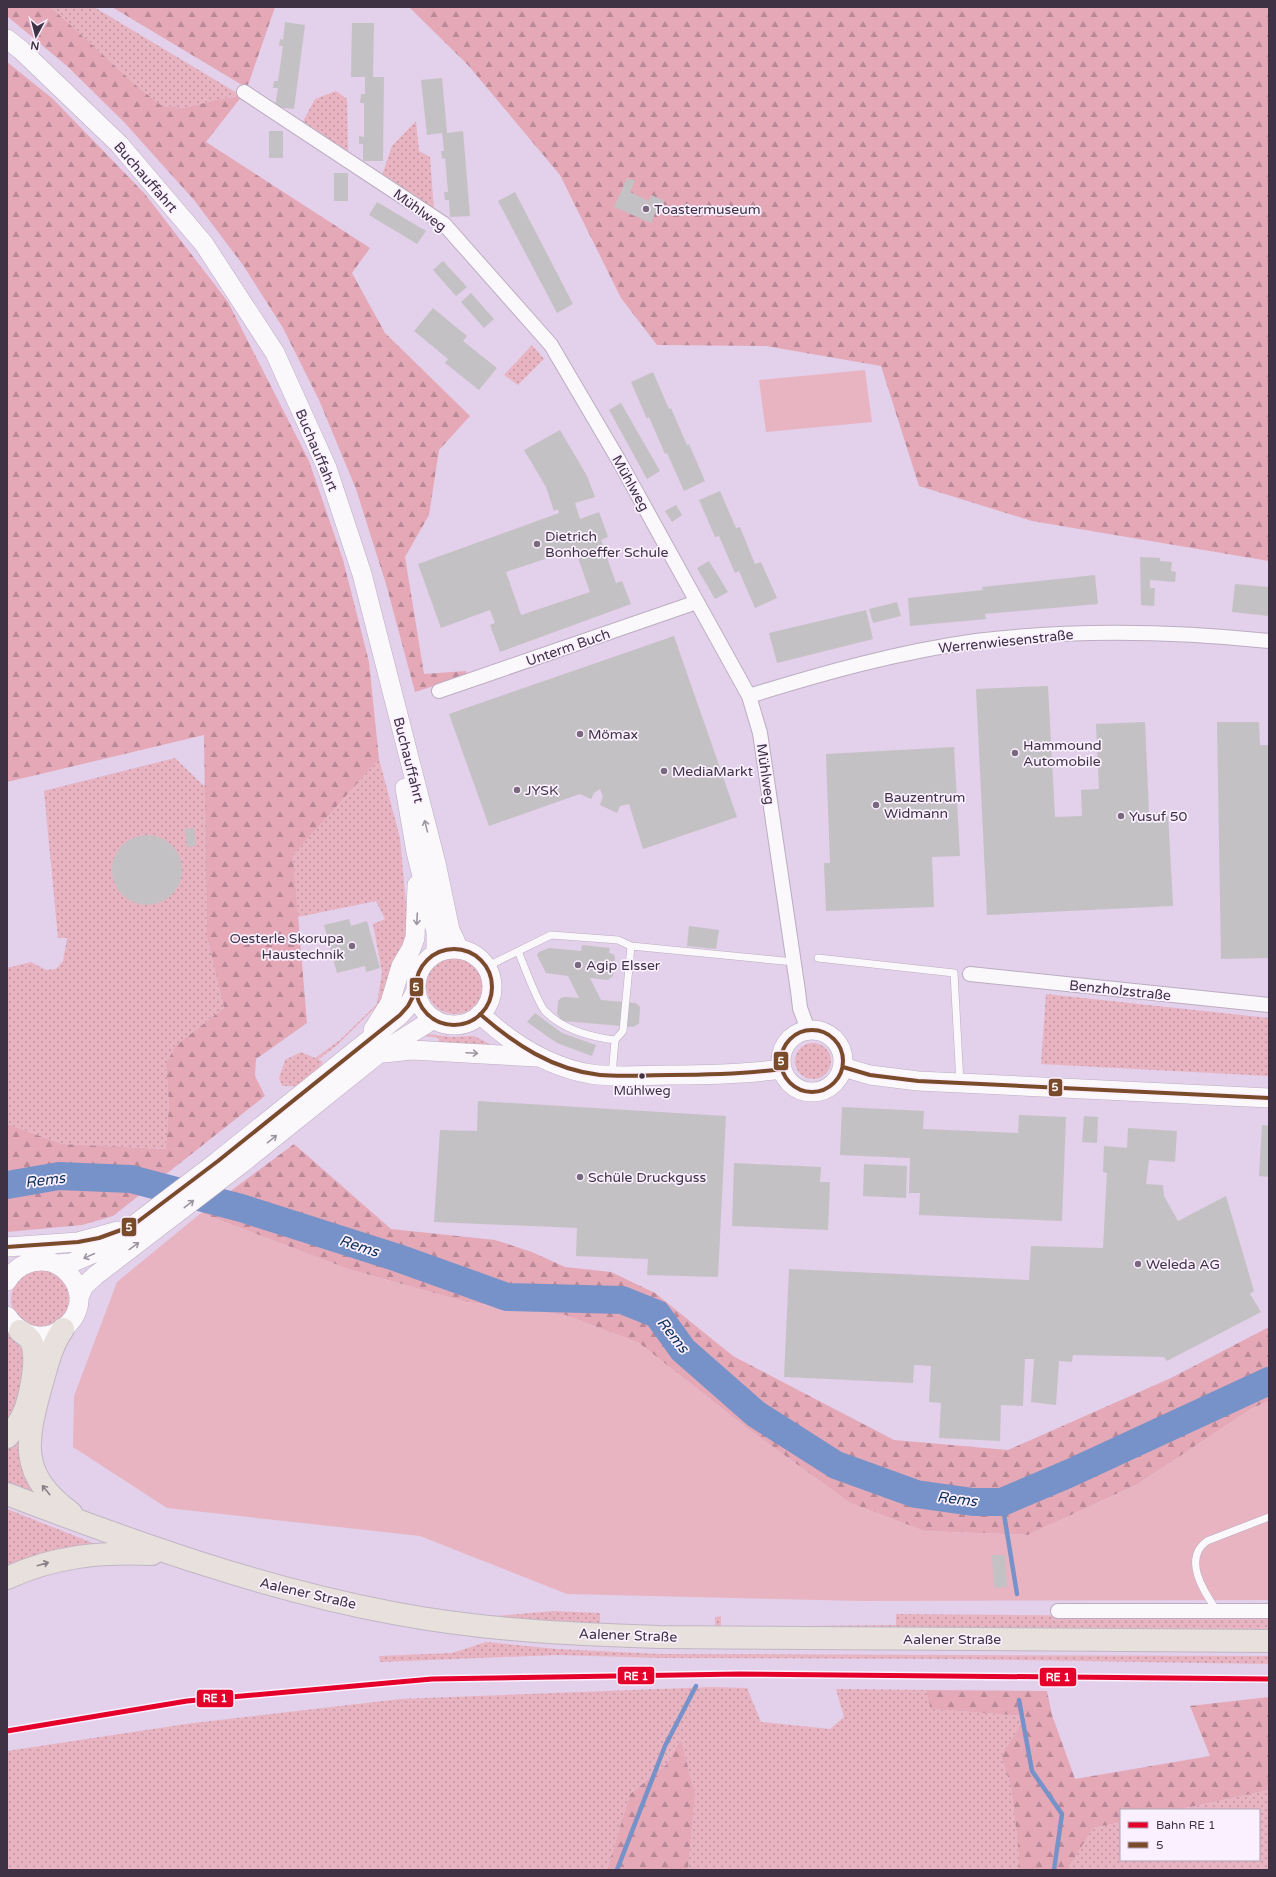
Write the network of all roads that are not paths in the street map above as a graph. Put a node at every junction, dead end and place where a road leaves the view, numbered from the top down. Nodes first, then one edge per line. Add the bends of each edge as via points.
1 (7, 39) edge
2 (244, 92) dead end
3 (697, 602) junction
4 (1269, 641) edge
5 (439, 691) dead end
6 (749, 696) junction
7 (398, 727) junction
8 (416, 852) junction
9 (631, 946) junction
10 (459, 949) junction
11 (518, 951) junction
12 (436, 953) junction
13 (818, 958) dead end
14 (794, 962) junction
15 (486, 967) junction
16 (970, 974) dead end
17 (416, 991) junction
18 (1269, 1006) edge
19 (480, 1014) junction
20 (434, 1019) junction
21 (808, 1030) junction
22 (616, 1040) junction
23 (372, 1048) junction
24 (540, 1057) junction
25 (843, 1067) junction
26 (782, 1069) junction
27 (612, 1076) junction
28 (960, 1083) junction
29 (1269, 1098) edge
30 (146, 1223) junction
31 (7, 1247) edge
32 (57, 1264) junction
33 (15, 1265) edge
34 (7, 1281) edge
35 (79, 1298) junction
36 (14, 1324) edge
37 (63, 1329) junction
38 (7, 1437) edge
39 (7, 1494) edge
40 (1269, 1517) edge
41 (86, 1524) junction
42 (174, 1555) junction
43 (7, 1578) edge
44 (1058, 1611) dead end
45 (1217, 1611) junction
46 (1269, 1611) edge
47 (1269, 1641) edge

1 - 7 main road, Buchauffahrt via 119,144 204,244 275,353 327,468 362,574
2 - 3 street, Mühlweg via 439,220 448,229 551,345
3 - 5 street, Unterm Buch
3 - 6 street, Mühlweg
4 - 6 street, Werrenwiesenstraße via 1123,632 1014,637 876,660
6 - 14 street, Mühlweg via 760,733
7 - 8 main road
10 -> 7 main road, Buchauffahrt via 450,930 436,863
8 - 12 main road via 436,932
8 -> 23 main road via 418,892 415,938 401,966
9 - 11 lane via 618,940 551,936
9 - 14 lane
9 - 22 lane via 623,1031
10 - 12 main road
10 - 15 main road via 479,958
11 - 15 lane
11 - 22 lane via 544,1010 560,1023 576,1031
12 - 17 main road via 420,968 416,979
13 - 28 lane via 954,972
14 - 21 street, Mühlweg via 800,1008
15 - 19 main road via 492,986 486,1006
16 - 18 street, Benzholzstraße
17 - 20 main road via 422,1007
17 - 23 main road via 408,1006
19 - 20 main road via 470,1021 458,1024 446,1024
19 - 24 main road via 508,1038
20 - 23 main road
21 - 25 main road via 822,1032 835,1039 844,1057
21 - 26 main road via 798,1033 789,1040 781,1058
22 - 27 lane
23 -> 24 main road
23 - 30 main road via 218,1161
30 -> 23 main road via 241,1164
24 - 27 main road via 583,1072
25 - 26 main road via 832,1085 822,1091 813,1092 794,1086 785,1077
25 - 28 main road via 870,1075
26 - 27 main road via 720,1074
28 - 29 main road
30 - 31 main road via 83,1241
30 -> 32 main road via 85,1258
35 -> 30 main road via 84,1286
32 - 33 main road via 34,1261
32 - 35 main road via 72,1278
33 - 34 main road via 16,1269
35 - 37 main road via 74,1315
36 - 37 main road via 30,1336 53,1335
36 - 38 main road via 31,1340 34,1353 33,1373 22,1416
41 -> 37 main road via 62,1506 42,1485 33,1468 29,1449 32,1422 49,1359 56,1339
39 - 41 main road, Aalener Straße
40 - 45 lane via 1207,1540 1197,1552 1195,1566 1205,1593
41 - 42 main road, Aalener Straße
43 -> 42 main road via 33,1567 75,1557 122,1553
42 - 47 main road, Aalener Straße via 246,1578 363,1607 509,1629 659,1637
44 - 45 street
45 - 46 street

